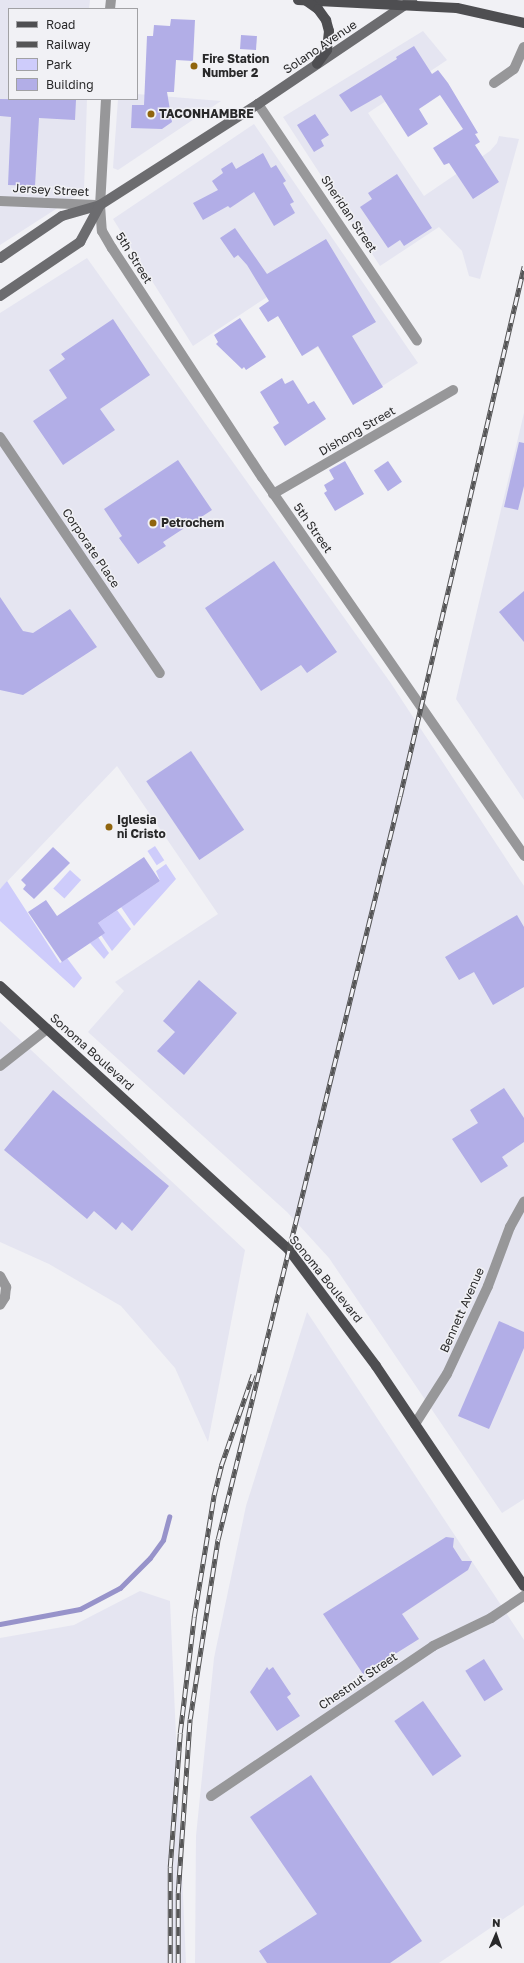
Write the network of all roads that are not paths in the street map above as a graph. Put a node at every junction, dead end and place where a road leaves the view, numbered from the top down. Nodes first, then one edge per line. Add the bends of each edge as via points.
1 (298, 0) edge
2 (305, 0) edge
3 (409, 2) edge
4 (524, 23) edge
5 (524, 47) edge
6 (317, 64) junction
7 (494, 83) dead end
8 (106, 100) edge
9 (258, 104) junction
10 (0, 201) edge
11 (100, 205) junction
12 (0, 258) edge
13 (0, 296) edge
14 (416, 341) dead end
15 (453, 390) dead end
16 (0, 437) edge
17 (273, 494) junction
18 (160, 673) dead end
19 (524, 856) edge
20 (0, 986) edge
21 (47, 1028) junction
22 (0, 1066) edge
23 (524, 1202) edge
24 (0, 1276) edge
25 (0, 1305) edge
26 (415, 1424) junction
27 (524, 1586) edge
28 (524, 1596) edge
29 (211, 1796) dead end

1 - 2 main road
2 - 3 main road
2 - 6 main road via 318,9 326,20 329,31 327,50
3 - 4 main road via 457,8
3 - 6 main road, Solano Avenue
5 - 7 street via 514,68
6 - 9 main road, Solano Avenue
8 - 11 street, 5th Street
9 - 11 main road, Solano Avenue
9 - 14 street, Sheridan Street
10 - 11 street, Jersey Street
11 - 12 main road, Solano Avenue via 62,216
11 - 13 main road, Solano Avenue via 80,242
11 - 17 street, 5th Street via 102,231 112,248
15 - 17 street, Dishong Street
16 - 18 street, Corporate Place
17 - 19 street, 5th Street
20 - 21 main road, Sonoma Boulevard
21 - 22 street
21 - 26 main road, Sonoma Boulevard via 289,1250 341,1316
23 - 26 street, Bennett Avenue via 510,1226 488,1286 447,1374
24 - 25 street via 6,1287 6,1297
26 - 27 main road, Sonoma Boulevard
28 - 29 street, Chestnut Street via 491,1618 433,1646

